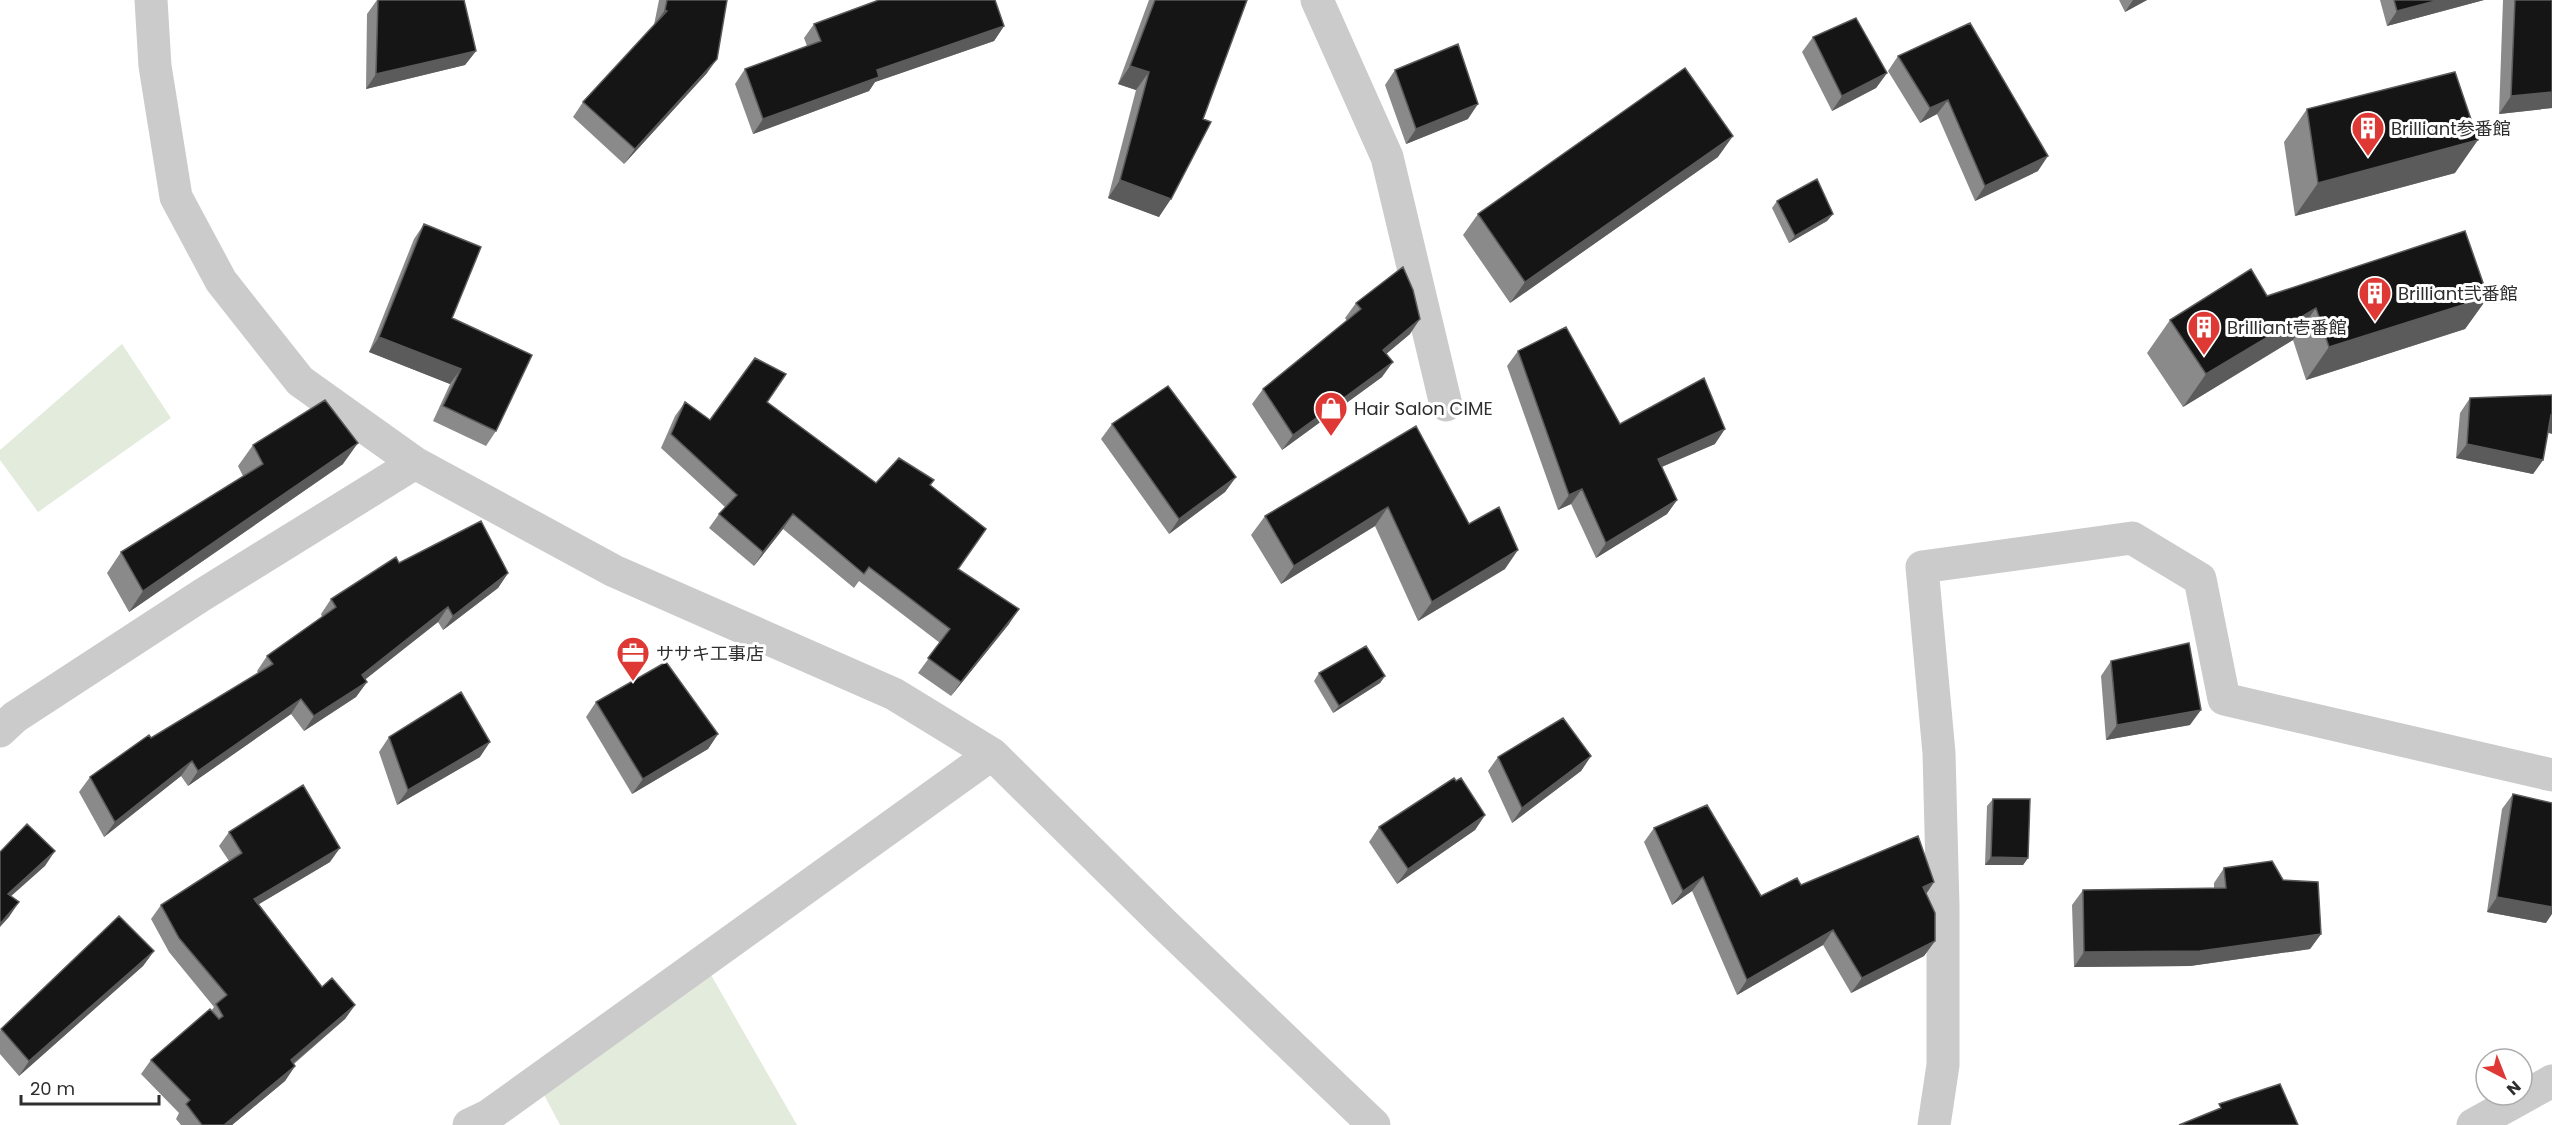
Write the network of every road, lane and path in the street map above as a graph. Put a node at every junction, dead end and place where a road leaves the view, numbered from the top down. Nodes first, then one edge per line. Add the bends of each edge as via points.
1 (151, 0) edge
2 (1317, 0) edge
3 (1446, 405) dead end
4 (415, 463) junction
5 (0, 731) edge
6 (992, 754) junction
7 (2552, 775) edge
8 (2552, 1082) edge
9 (469, 1125) edge
10 (1374, 1125) edge
11 (1934, 1125) edge
12 (2472, 1125) edge

1 - 4 street via 155,66 176,197 221,281 300,381
2 - 3 street via 1387,157
4 - 5 street via 192,602 15,717
4 - 6 street via 614,571 894,694
6 - 9 street via 497,1109
6 - 10 street
7 - 11 street via 2224,699 2200,579 2132,538 1922,567 1939,753 1943,1065
8 - 12 street

